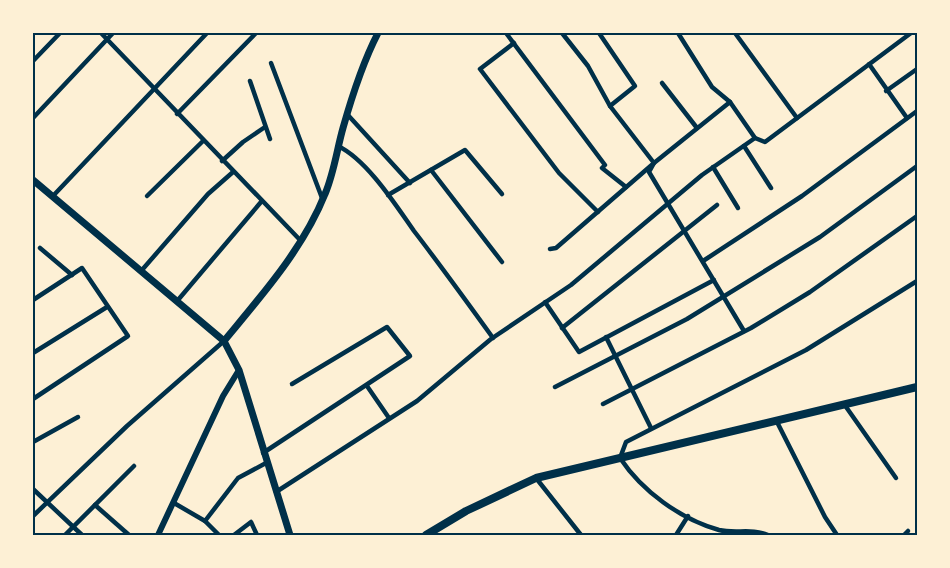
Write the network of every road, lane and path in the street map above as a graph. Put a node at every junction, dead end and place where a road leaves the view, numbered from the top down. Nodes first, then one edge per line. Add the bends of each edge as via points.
1 (60, 33) edge
2 (101, 33) edge
3 (113, 33) edge
4 (207, 33) edge
5 (256, 33) edge
6 (378, 33) edge
7 (506, 33) edge
8 (562, 33) edge
9 (599, 33) edge
10 (678, 33) edge
11 (735, 33) edge
12 (911, 33) edge
13 (107, 40) junction
14 (514, 43) junction
15 (33, 61) edge
16 (271, 63) dead end
17 (869, 64) junction
18 (917, 69) edge
19 (250, 81) dead end
20 (662, 83) dead end
21 (153, 88) junction
22 (886, 91) junction
23 (730, 102) junction
24 (610, 106) junction
25 (917, 111) edge
26 (177, 114) junction
27 (347, 114) junction
28 (33, 118) edge
29 (797, 118) junction
30 (906, 118) junction
31 (265, 127) junction
32 (697, 128) junction
33 (755, 138) junction
34 (270, 139) dead end
35 (203, 141) junction
36 (338, 146) junction
37 (744, 146) junction
38 (222, 161) junction
39 (654, 163) junction
40 (917, 166) edge
41 (713, 167) junction
42 (431, 170) junction
43 (233, 172) junction
44 (33, 180) edge
45 (410, 183) junction
46 (626, 187) junction
47 (771, 188) dead end
48 (502, 194) dead end
49 (387, 195) junction
50 (147, 196) dead end
51 (52, 197) junction
52 (323, 200) junction
53 (261, 202) junction
54 (667, 203) junction
55 (717, 205) dead end
56 (738, 208) dead end
57 (598, 212) junction
58 (917, 216) edge
59 (684, 231) junction
60 (301, 241) junction
61 (40, 248) dead end
62 (550, 249) dead end
63 (703, 261) junction
64 (502, 262) dead end
65 (142, 270) junction
66 (72, 274) junction
67 (714, 280) junction
68 (917, 281) edge
69 (723, 296) junction
70 (33, 300) edge
71 (178, 300) junction
72 (545, 302) junction
73 (107, 307) junction
74 (562, 328) junction
75 (744, 331) junction
76 (606, 337) junction
77 (493, 338) junction
78 (224, 341) junction
79 (33, 353) edge
80 (615, 355) junction
81 (239, 370) junction
82 (292, 384) dead end
83 (367, 386) junction
84 (555, 387) dead end
85 (917, 387) edge
86 (632, 390) junction
87 (33, 399) edge
88 (603, 404) dead end
89 (844, 404) junction
90 (78, 417) dead end
91 (389, 418) junction
92 (776, 420) junction
93 (651, 428) junction
94 (33, 440) edge
95 (263, 453) junction
96 (620, 458) junction
97 (266, 463) junction
98 (134, 466) dead end
99 (536, 478) junction
100 (896, 478) dead end
101 (33, 489) edge
102 (276, 492) junction
103 (48, 502) junction
104 (174, 502) junction
105 (95, 505) junction
106 (33, 516) edge
107 (688, 516) junction
108 (205, 521) junction
109 (73, 527) junction
110 (65, 535) edge
111 (82, 535) edge
112 (129, 535) edge
113 (158, 535) edge
114 (219, 535) edge
115 (234, 535) edge
116 (257, 535) edge
117 (290, 535) edge
118 (427, 535) edge
119 (580, 535) edge
120 (676, 535) edge
121 (768, 535) edge
122 (837, 535) edge

1 - 15 street
2 - 13 street
3 - 13 street
4 - 21 street
5 - 26 street
6 - 27 main road
7 - 14 street
8 - 24 street via 588,66
9 - 24 street via 636,86
10 - 23 street via 712,87
11 - 29 street
12 - 17 street
13 - 21 street
13 - 28 street
14 - 46 street via 605,165 602,168
14 - 57 street via 480,69 559,173
16 - 52 street
17 - 22 street
17 - 29 street
18 - 22 street
19 - 31 street
20 - 32 street
21 - 26 street
21 - 51 street
22 - 30 street
23 - 32 street
23 - 33 street
24 - 39 street
25 - 30 street
26 - 35 street
27 - 36 main road
27 - 45 street
29 - 33 street via 765,142
30 - 63 street via 811,190
31 - 34 street
31 - 38 street
32 - 39 street
33 - 37 street
35 - 38 street
35 - 50 street
36 - 49 street
36 - 52 main road
37 - 41 street
37 - 47 street
38 - 43 street
39 - 46 street
39 - 54 street via 649,172
40 - 69 street via 820,237
41 - 54 street
41 - 56 street
42 - 45 street
42 - 48 street via 465,150
42 - 64 street
43 - 53 street
43 - 65 street via 193,210
44 - 51 main road
45 - 49 street
46 - 57 street
49 - 77 street
51 - 65 main road
52 - 60 main road
53 - 60 street
53 - 71 street
54 - 59 street
54 - 72 street via 571,285
55 - 59 street
57 - 62 street via 556,249
58 - 75 street via 810,292
59 - 63 street
59 - 74 street
60 - 78 main road
61 - 66 street
63 - 67 street
65 - 71 main road
66 - 70 street
66 - 73 street via 83,269
67 - 69 street
67 - 76 street
68 - 93 street via 806,350
69 - 75 street
69 - 80 street via 687,320
71 - 78 main road
72 - 74 street
72 - 77 street
73 - 79 street
73 - 87 street via 128,336
74 - 76 street via 577,352
75 - 86 street
76 - 80 street
77 - 91 street via 417,401
78 - 81 main road
78 - 103 street
80 - 84 street
80 - 86 street
81 - 95 main road
81 - 104 street
82 - 83 street via 387,327 410,356
83 - 91 street
83 - 95 street
85 - 89 main road
86 - 88 street
86 - 93 street
89 - 92 main road
89 - 100 street
90 - 94 street
91 - 102 street
92 - 96 main road
92 - 122 street
93 - 96 street via 626,442
95 - 97 main road
96 - 99 main road
96 - 107 street via 634,479 652,495
97 - 102 main road
97 - 108 street via 238,477
98 - 105 street
99 - 118 main road via 465,511
99 - 119 street
101 - 103 street
102 - 117 main road
103 - 106 street
103 - 109 street
104 - 108 street
104 - 113 street
105 - 109 street
105 - 112 street
107 - 120 street
107 - 121 street via 721,531 758,530
108 - 114 street
109 - 110 street
109 - 111 street
115 - 116 street via 251,522

